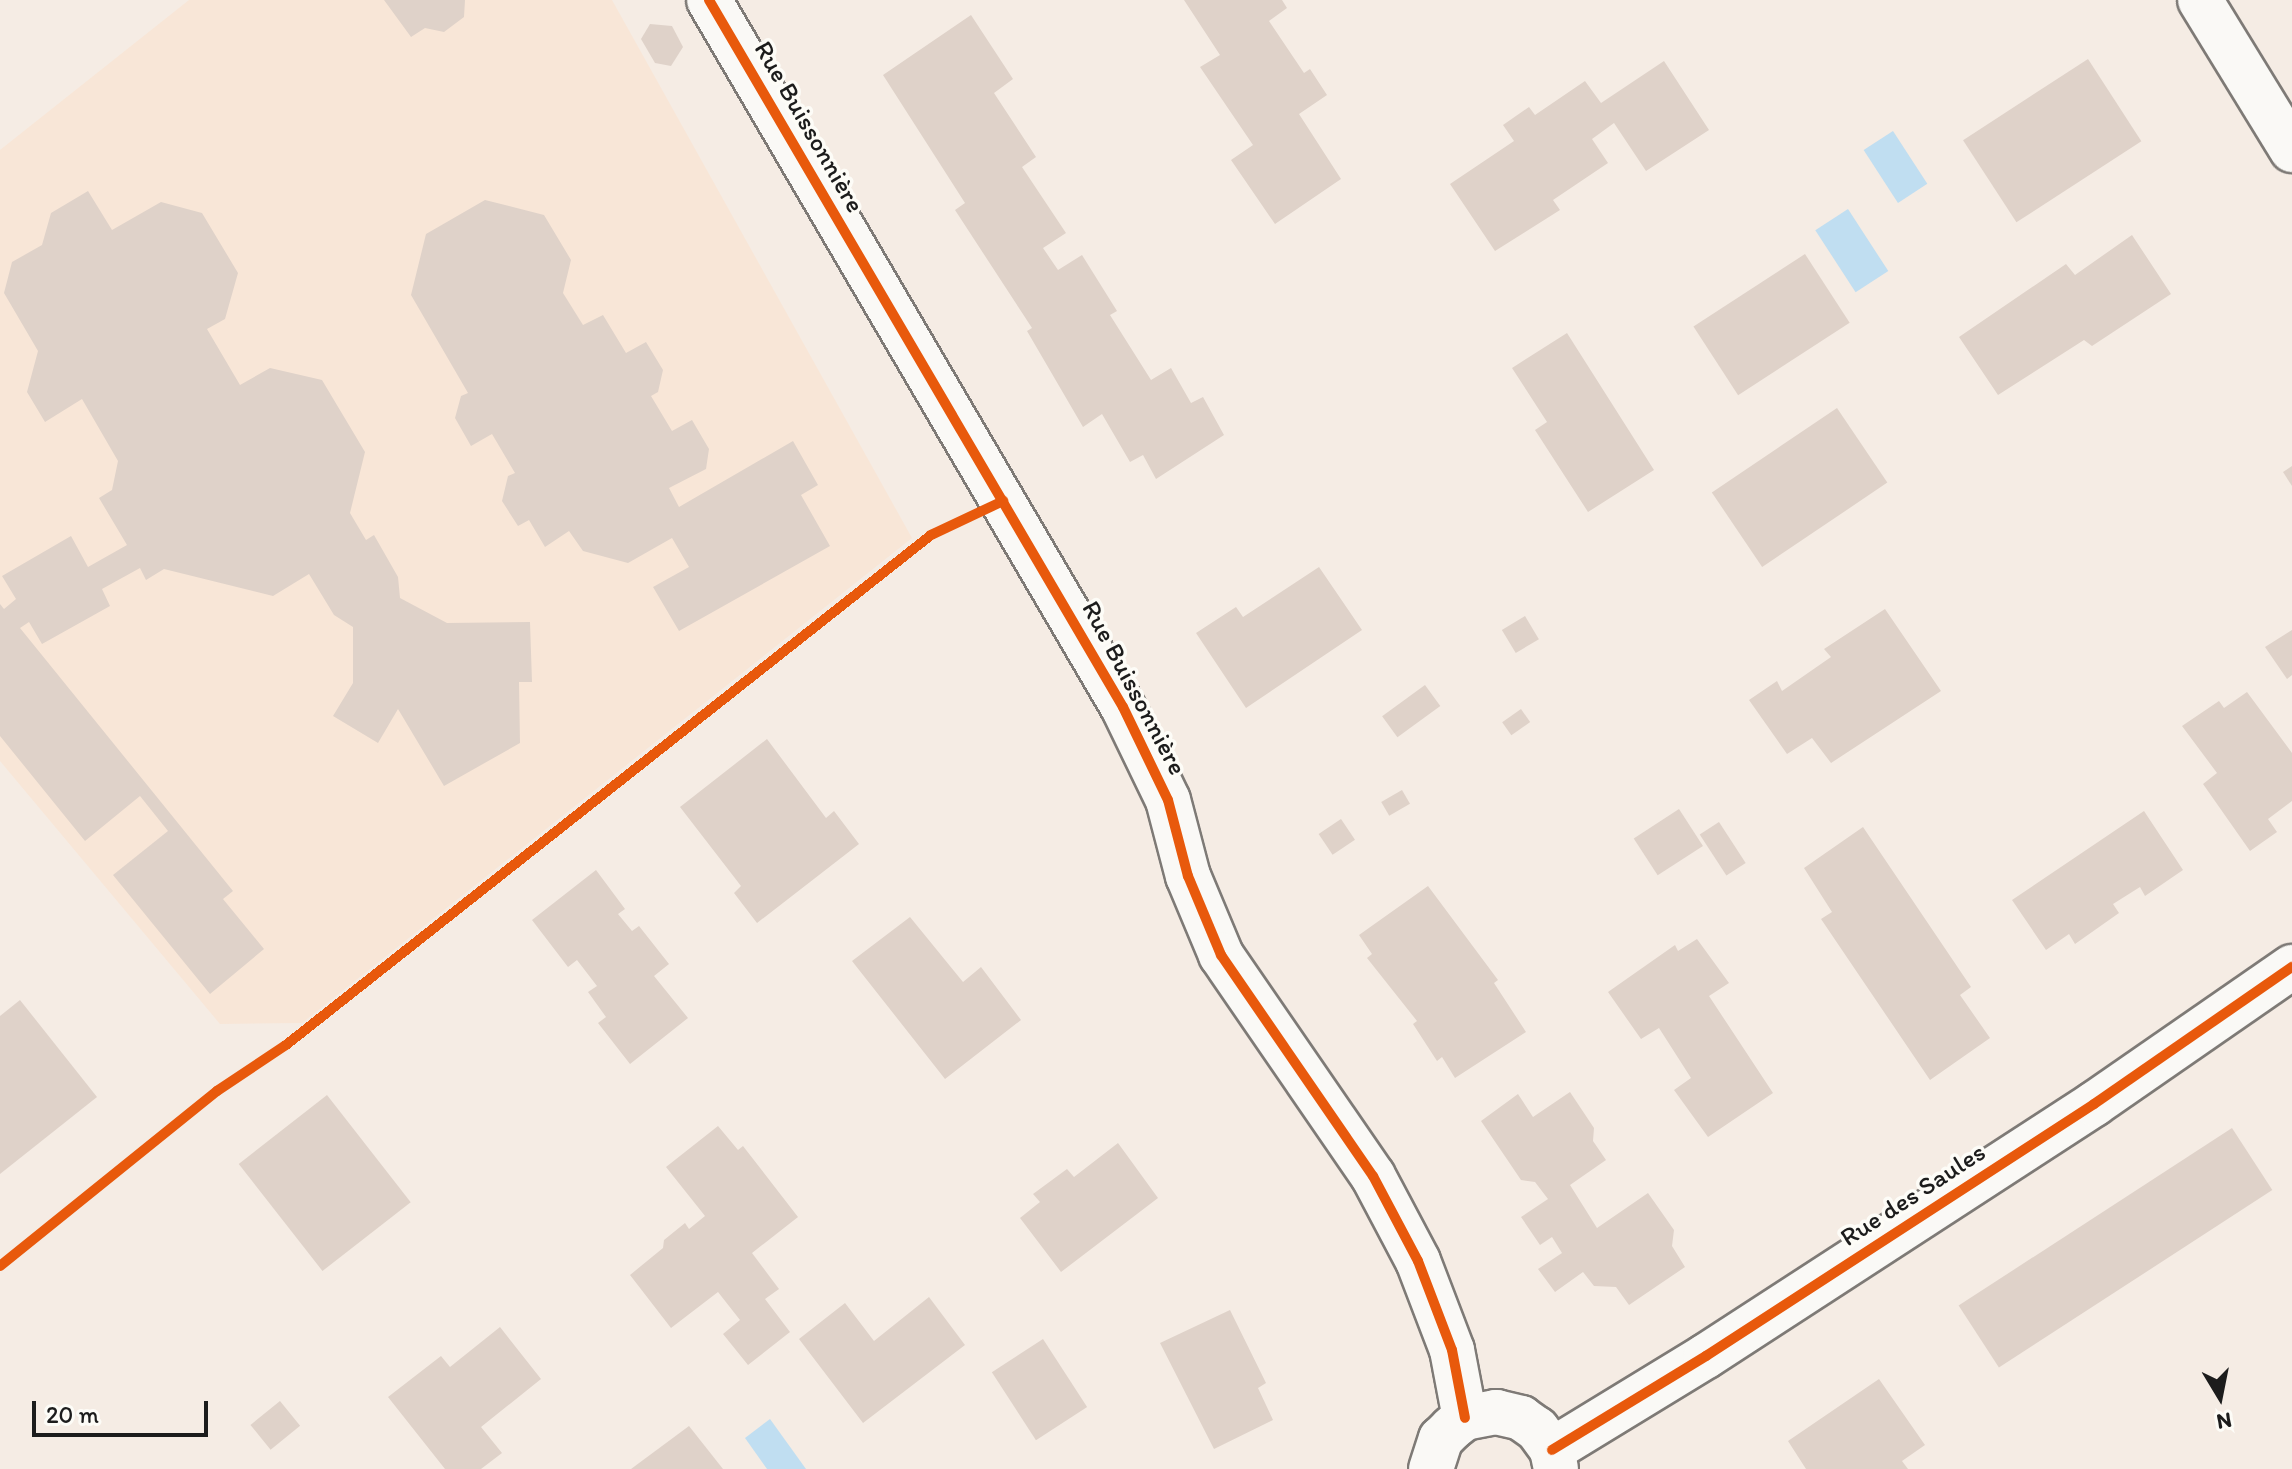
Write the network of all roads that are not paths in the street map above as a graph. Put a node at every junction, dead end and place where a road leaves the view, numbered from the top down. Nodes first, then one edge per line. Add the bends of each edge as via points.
1 (709, 0) edge
2 (2200, 0) edge
3 (2292, 150) edge
4 (2292, 967) edge
5 (1465, 1418) junction
6 (1554, 1459) edge
7 (1431, 1469) edge

1 - 5 street, Rue Buissonnière via 1123,707 1168,800 1188,876 1221,955 1373,1176 1418,1261 1452,1350
2 - 3 street
4 - 6 street, Rue des Saules via 2094,1104
5 - 6 street via 1496,1412 1521,1418 1537,1429
5 - 7 street via 1441,1439

